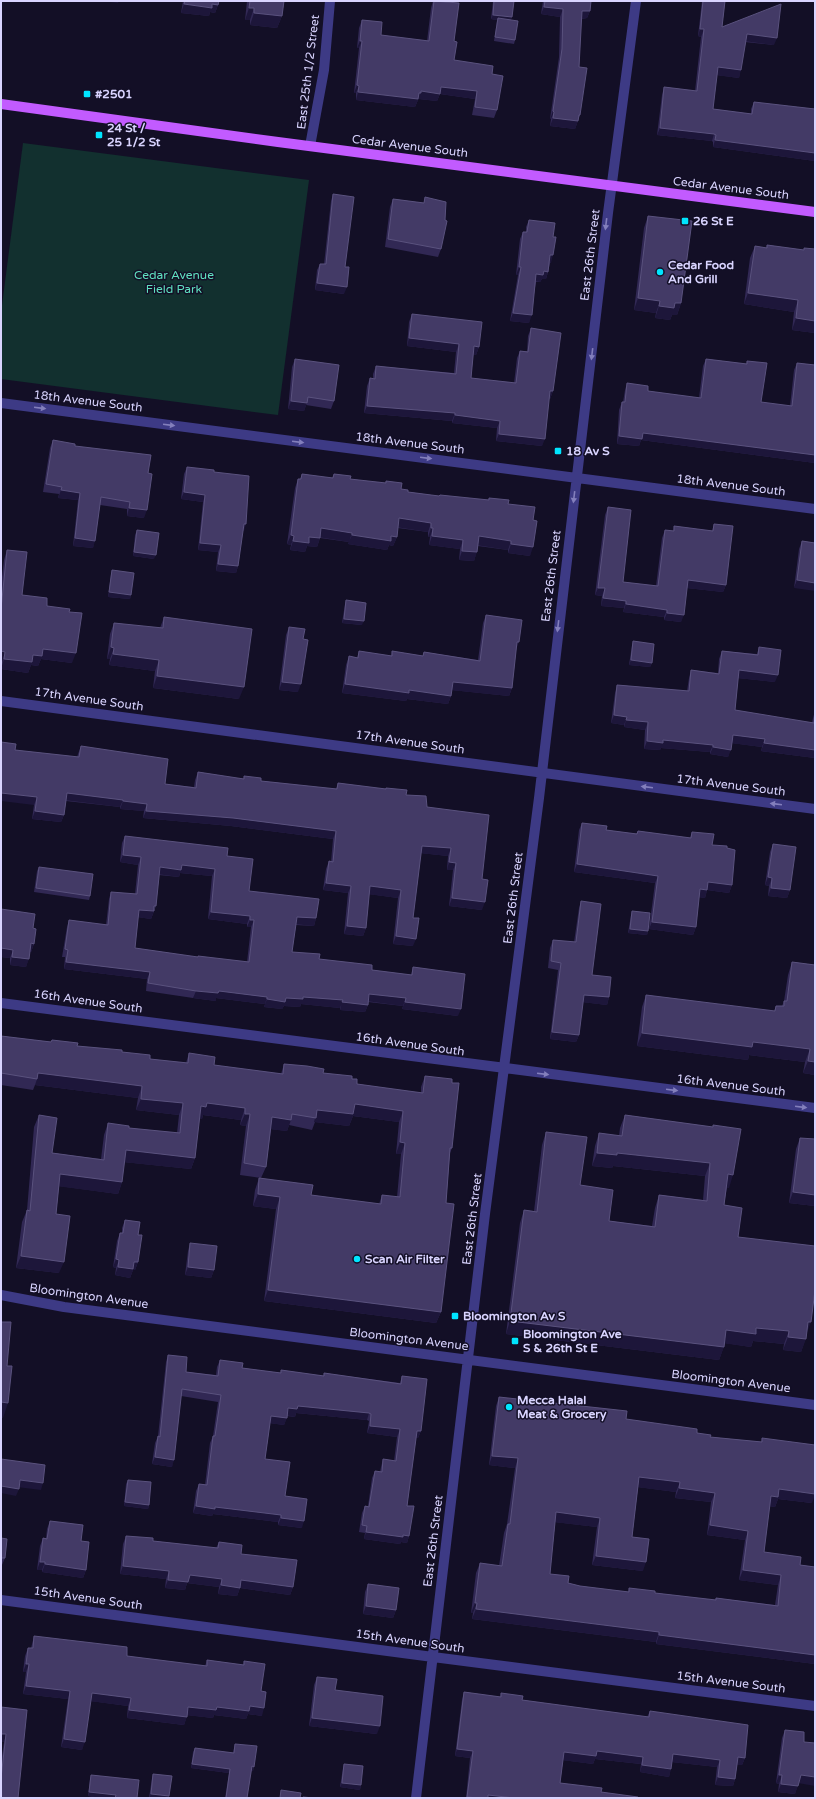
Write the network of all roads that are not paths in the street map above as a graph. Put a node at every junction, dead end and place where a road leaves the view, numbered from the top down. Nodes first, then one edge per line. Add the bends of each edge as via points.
1 (330, 1) edge
2 (636, 1) edge
3 (1, 104) edge
4 (310, 146) junction
5 (611, 186) junction
6 (815, 212) edge
7 (1, 403) edge
8 (576, 478) junction
9 (815, 509) edge
10 (1, 701) edge
11 (541, 773) junction
12 (815, 809) edge
13 (1, 1003) edge
14 (505, 1070) junction
15 (815, 1108) edge
16 (1, 1295) edge
17 (468, 1360) junction
18 (815, 1405) edge
19 (1, 1600) edge
20 (433, 1658) junction
21 (815, 1706) edge
22 (416, 1798) edge

1 - 4 street, East 25th 1/2 Street via 324,70
2 - 5 street, East 26th Street
3 - 4 main road, Cedar Avenue South
4 - 5 main road, Cedar Avenue South
5 - 6 main road, Cedar Avenue South
5 -> 8 street, East 26th Street
7 -> 8 street, 18th Avenue South
8 - 9 street, 18th Avenue South
8 -> 11 street, East 26th Street
10 - 11 street, 17th Avenue South
12 -> 11 street, 17th Avenue South
11 - 14 street, East 26th Street
13 - 14 street, 16th Avenue South
14 -> 15 street, 16th Avenue South
14 - 17 street, East 26th Street
16 - 17 street, Bloomington Avenue via 64,1307
17 - 18 street, Bloomington Avenue
17 - 20 street, East 26th Street
19 - 20 street, 15th Avenue South
20 - 21 street, 15th Avenue South
20 - 22 street, East 26th Street

